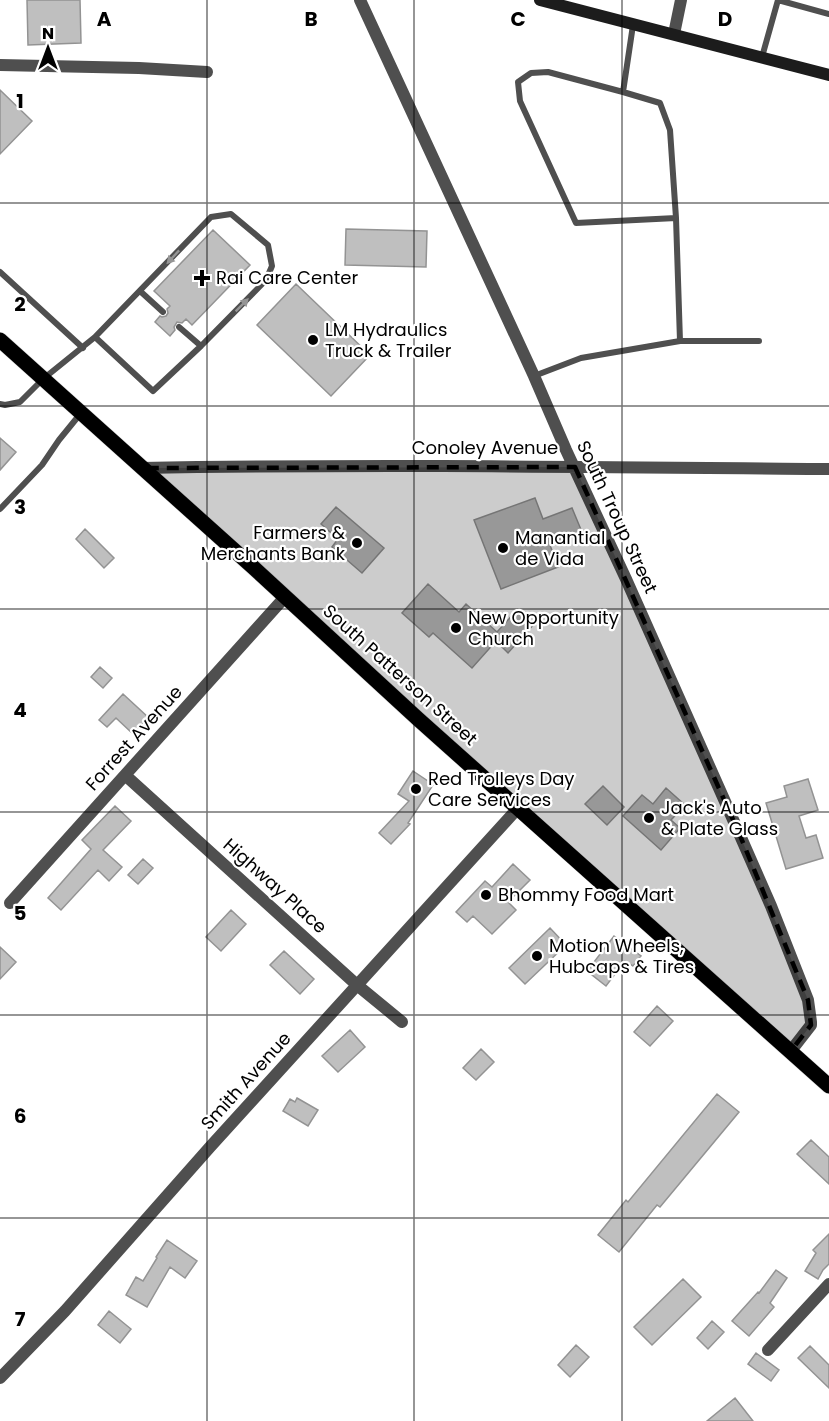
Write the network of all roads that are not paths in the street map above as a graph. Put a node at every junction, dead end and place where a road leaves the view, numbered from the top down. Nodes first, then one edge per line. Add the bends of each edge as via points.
1 (360, 0) edge
2 (540, 0) edge
3 (681, 0) edge
4 (778, 0) edge
5 (829, 14) edge
6 (633, 24) junction
7 (674, 34) junction
8 (762, 57) junction
9 (0, 65) edge
10 (207, 72) dead end
11 (829, 75) edge
12 (623, 92) junction
13 (676, 218) junction
14 (0, 272) edge
15 (140, 291) junction
16 (163, 312) dead end
17 (179, 327) dead end
18 (95, 337) junction
19 (680, 341) junction
20 (759, 341) dead end
21 (2, 346) edge
22 (201, 346) junction
23 (82, 348) junction
24 (534, 376) junction
25 (43, 379) junction
26 (0, 404) edge
27 (81, 413) junction
28 (575, 467) junction
29 (141, 468) junction
30 (829, 469) edge
31 (0, 509) edge
32 (285, 597) junction
33 (125, 775) junction
34 (518, 807) junction
35 (10, 903) dead end
36 (357, 985) junction
37 (402, 1022) dead end
38 (790, 1052) junction
39 (829, 1086) edge
40 (829, 1284) edge
41 (768, 1350) dead end
42 (0, 1378) edge

1 - 24 street, South Troup Street
2 - 6 main road
3 - 7 street
4 - 5 lane
4 - 8 lane
6 - 7 main road
6 - 12 lane
7 - 8 main road
8 - 11 main road
9 - 10 street
12 - 13 lane via 660,103 670,130
12 - 13 lane via 548,72 531,74 518,82 520,101 576,224
13 - 19 lane
14 - 23 lane
15 - 16 lane
15 - 18 lane
22 -> 15 lane via 266,280 272,266 268,244 231,214 210,217
17 - 22 lane
18 - 22 lane via 153,391
18 - 23 lane
19 - 20 lane
19 - 24 lane via 581,358
21 - 25 main road, South Patterson Street
23 - 25 lane
24 - 28 street, South Troup Street
25 - 26 lane via 20,402
25 - 27 main road, South Patterson Street
27 - 29 main road, South Patterson Street
27 - 31 lane via 42,465
28 - 29 street, Conoley Avenue
28 - 30 street, Conoley Avenue
28 - 38 street, South Troup Street via 771,906 808,1000 810,1025
29 - 32 main road, South Patterson Street
32 - 33 street, Forrest Avenue
32 - 34 main road, South Patterson Street
33 - 35 street, Forrest Avenue
33 - 36 street, Highway Place
34 - 36 street, Smith Avenue
34 - 38 main road, South Patterson Street
36 - 37 street, Highway Place
36 - 42 street, Smith Avenue via 65,1311
38 - 39 main road, South Patterson Street
40 - 41 street

